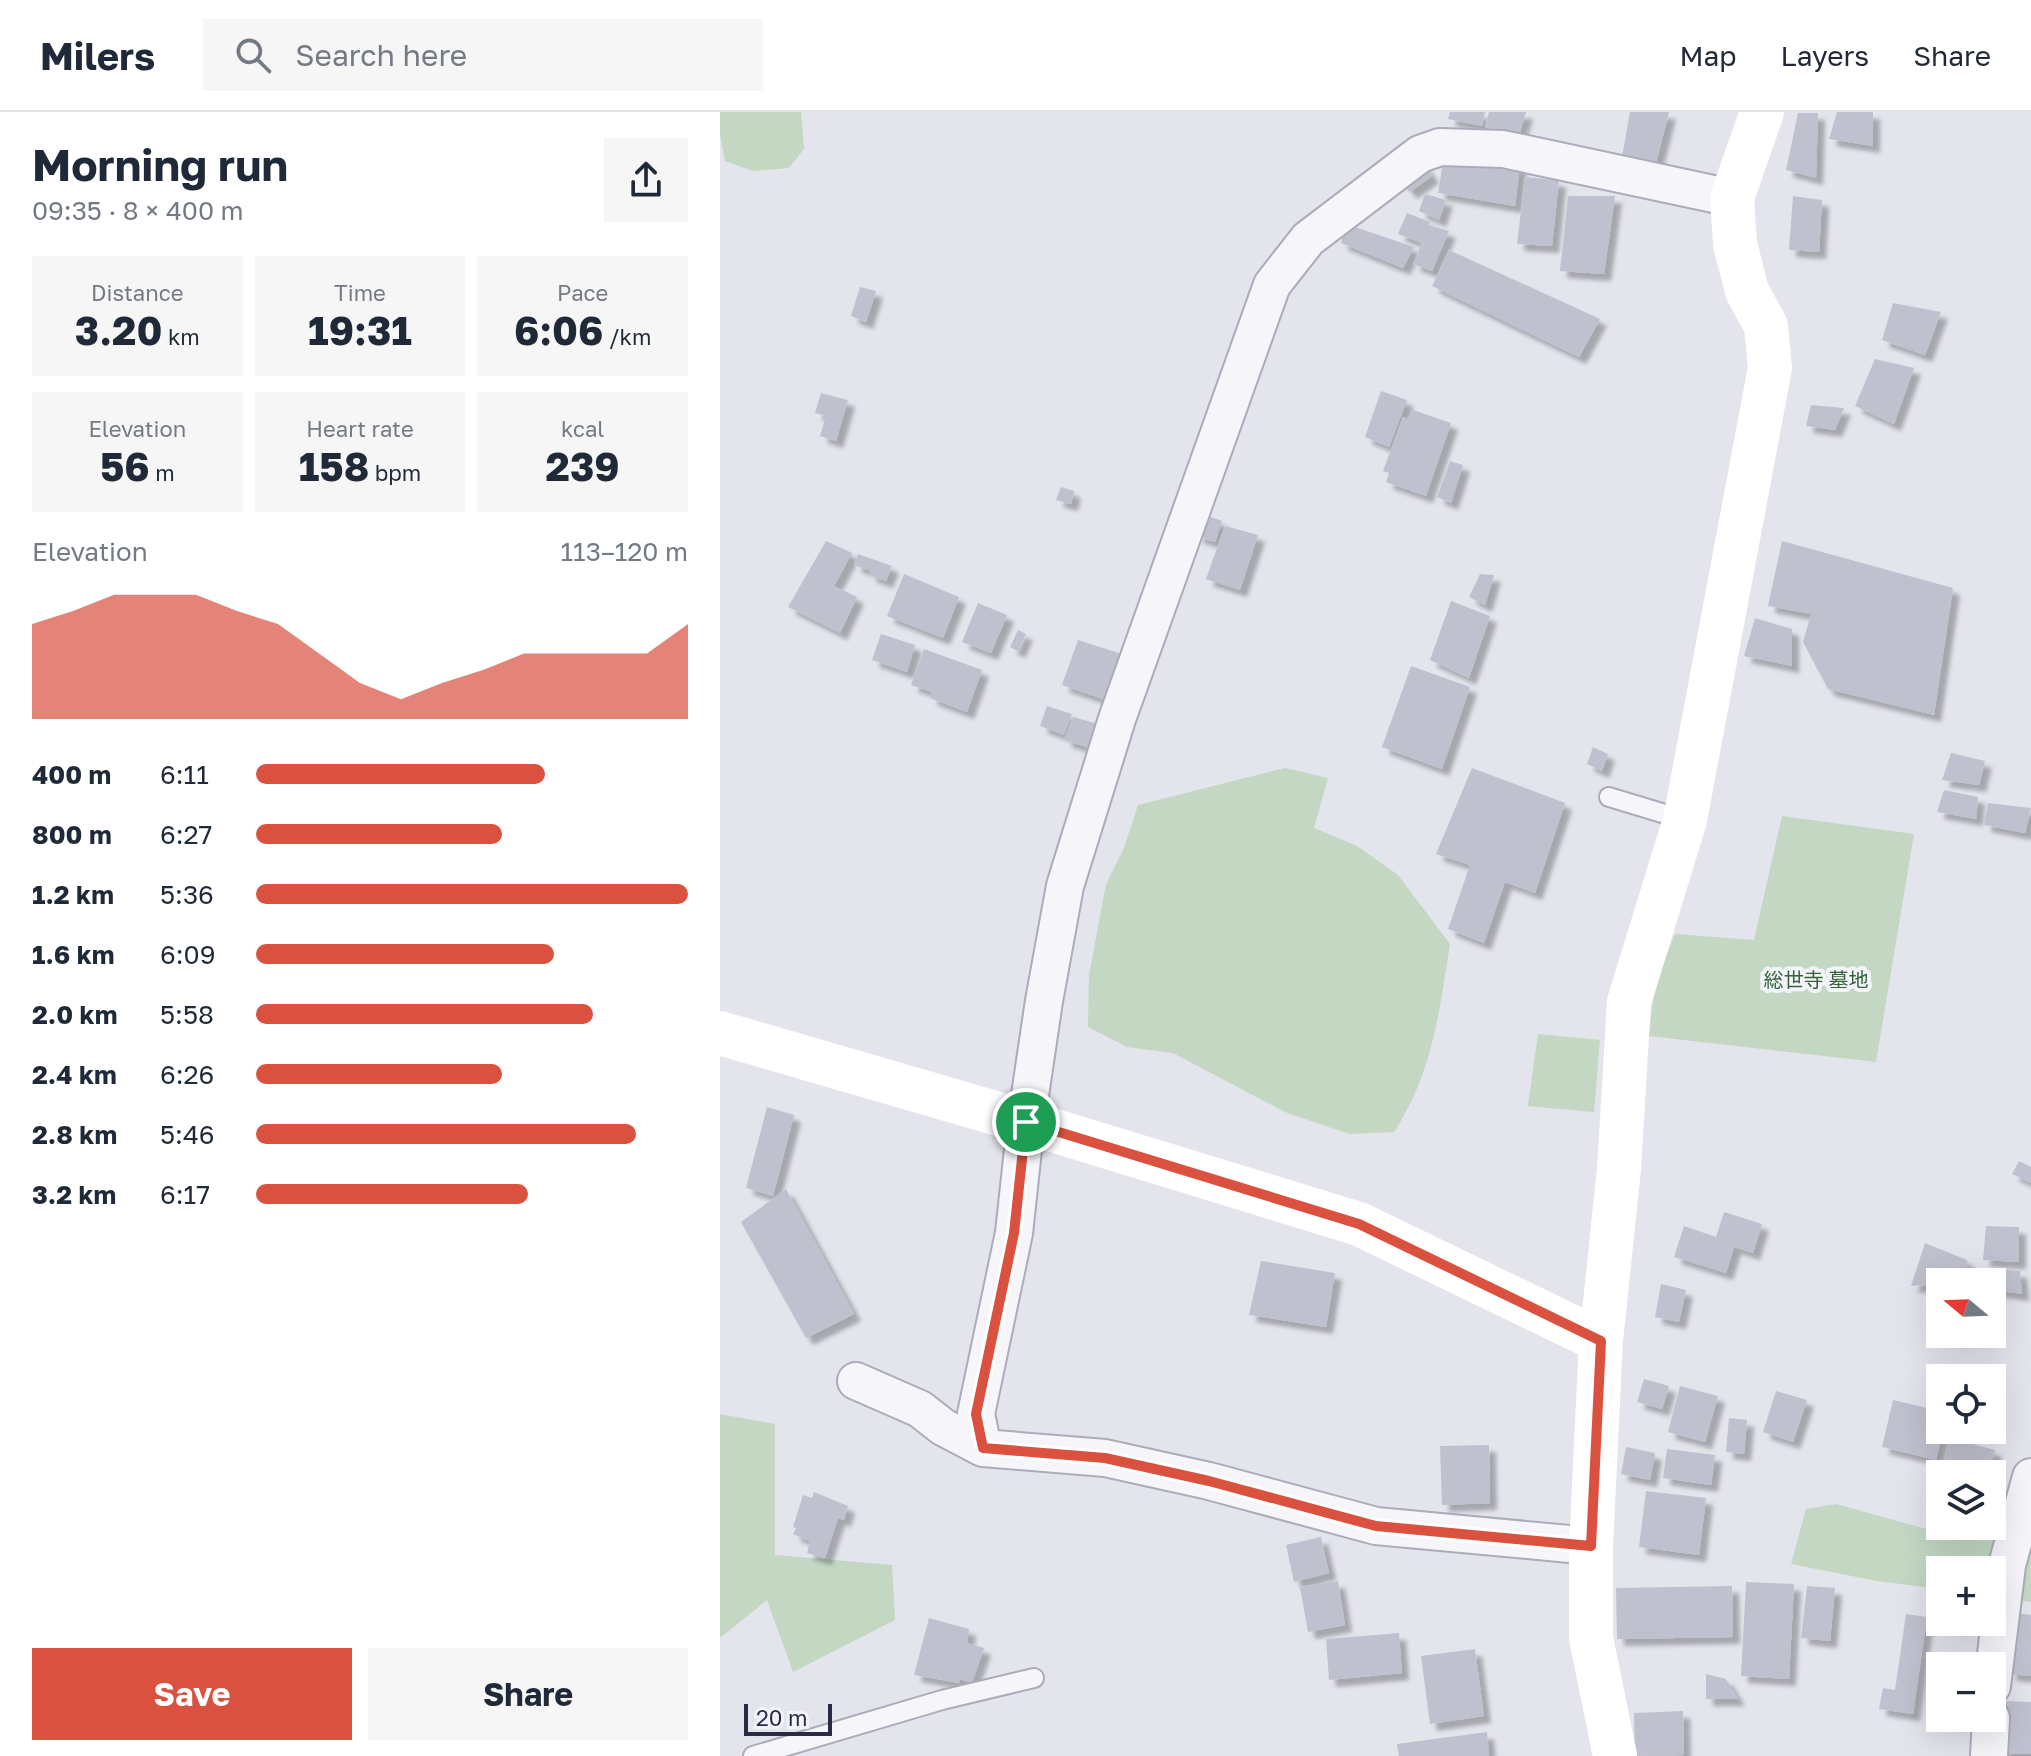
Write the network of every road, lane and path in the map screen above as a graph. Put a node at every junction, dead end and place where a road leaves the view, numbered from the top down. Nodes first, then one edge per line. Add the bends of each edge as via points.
1 (1762, 112) edge
2 (1732, 198) junction
3 (1609, 797) dead end
4 (1685, 820) junction
5 (720, 1033) edge
6 (1026, 1122) junction
7 (1601, 1341) junction
8 (856, 1381) dead end
9 (983, 1448) junction
10 (2031, 1477) edge
11 (1591, 1546) junction
12 (1996, 1652) edge
13 (1034, 1678) dead end
14 (1990, 1732) edge
15 (753, 1756) edge
16 (1615, 1756) edge
17 (1989, 1756) edge

1 - 2 street
2 - 4 street via 1735,244 1747,291 1766,326 1770,368
2 - 6 street via 1503,149 1440,147 1420,154 1308,239 1272,285 1117,719 1065,886
3 - 4 lane
4 - 7 street via 1629,1002
5 - 6 street
6 - 7 street via 1359,1224
6 - 9 street via 1014,1233 976,1414
7 - 11 street
8 - 9 street via 920,1409
9 - 11 street via 1105,1458 1376,1526
10 - 12 street via 2007,1565
11 - 16 street via 1591,1638
13 - 15 lane
14 - 17 street

